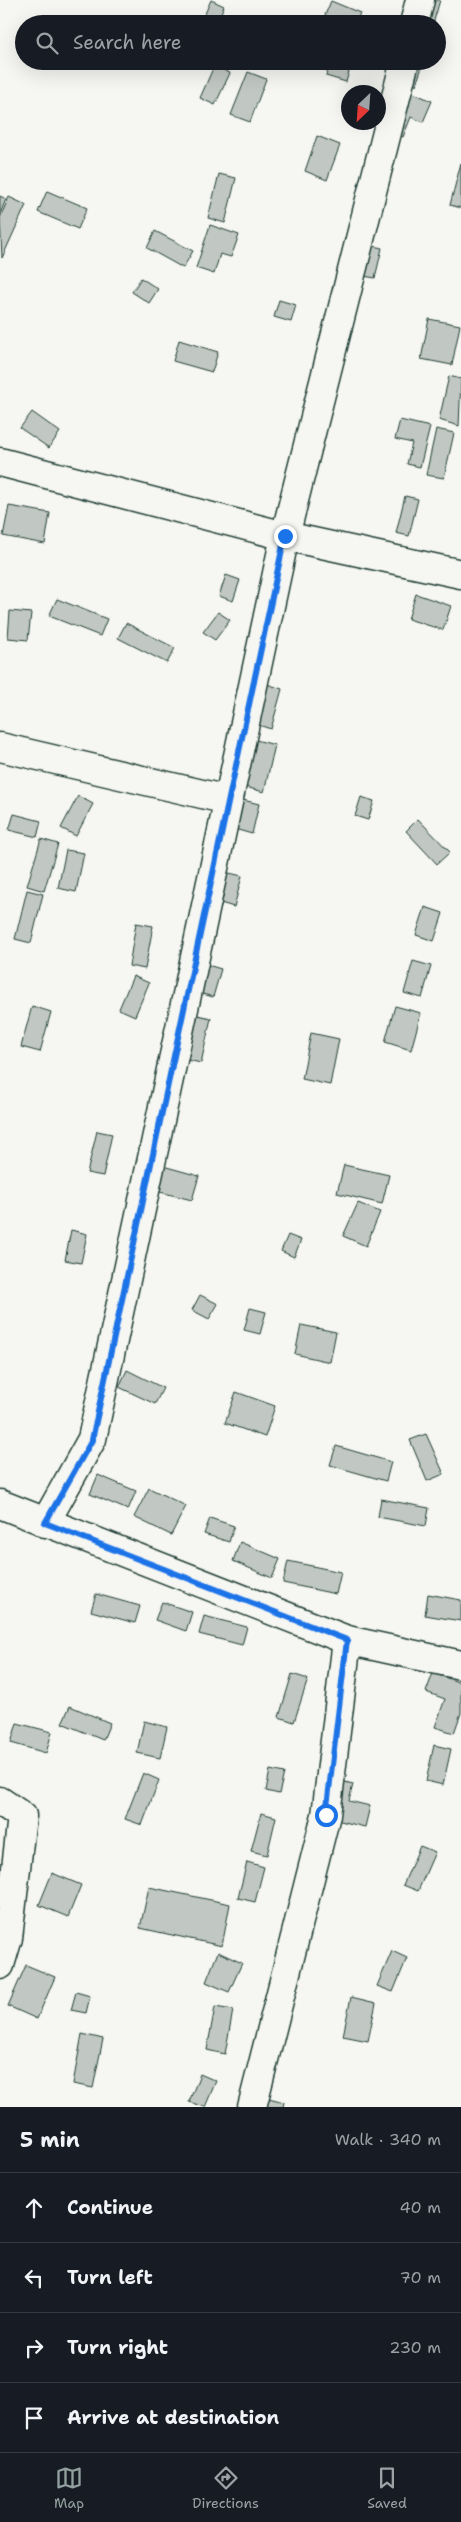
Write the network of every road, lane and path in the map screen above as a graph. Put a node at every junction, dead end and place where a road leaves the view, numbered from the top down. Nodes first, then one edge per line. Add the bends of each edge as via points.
1 (420, 0) edge
2 (416, 15) edge
3 (403, 70) edge
4 (0, 462) edge
5 (285, 536) junction
6 (461, 574) edge
7 (0, 747) edge
8 (228, 800) junction
9 (0, 1504) edge
10 (45, 1523) junction
11 (347, 1640) junction
12 (461, 1665) edge
13 (0, 1801) edge
14 (0, 1965) edge
15 (252, 2107) edge

1 - 2 street
3 - 5 street
4 - 5 street
5 - 6 street
5 - 8 street
7 - 8 street
8 - 10 street via 92,1440
9 - 10 street
10 - 11 street
11 - 12 street
11 - 15 street via 326,1815
13 - 14 street via 22,1816 8,1938

